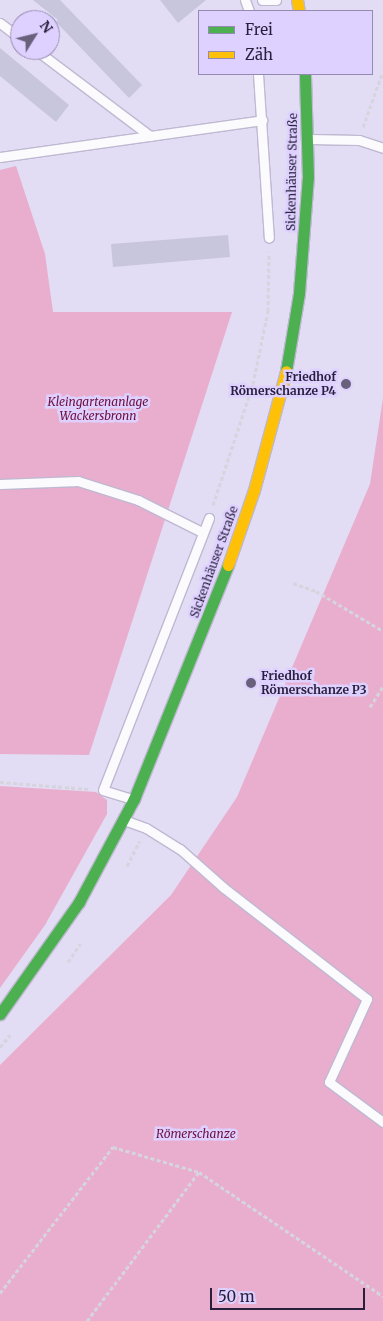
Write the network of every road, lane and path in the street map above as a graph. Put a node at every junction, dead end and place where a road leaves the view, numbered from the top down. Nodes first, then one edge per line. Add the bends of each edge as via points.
1 (262, 0) edge
2 (276, 0) edge
3 (49, 60) edge
4 (383, 72) edge
5 (258, 75) edge
6 (305, 75) edge
7 (262, 120) junction
8 (150, 136) junction
9 (308, 139) junction
10 (359, 140) junction
11 (383, 148) edge
12 (0, 157) edge
13 (269, 238) joint
14 (0, 484) edge
15 (209, 518) joint
16 (202, 532) junction
17 (293, 583) dead end
18 (383, 631) edge
19 (383, 686) edge
20 (370, 707) dead end
21 (0, 782) edge
22 (103, 790) junction
23 (134, 799) junction
24 (124, 820) junction
25 (0, 1014) edge
26 (383, 1122) edge
27 (198, 1172) junction
28 (0, 1293) edge
29 (383, 1296) edge
30 (87, 1321) edge

1 - 2 lane
3 - 8 lane
4 - 10 path
5 - 7 lane
6 - 9 street, Sickenhäuser Straße
7 - 8 lane
7 - 13 lane
8 - 12 lane
9 - 10 lane
9 - 23 street, Sickenhäuser Straße via 306,227 299,293 274,420 216,597
10 - 11 lane
13 - 15 path via 268,312 253,384
14 - 16 lane via 78,481 138,500
15 - 16 lane
16 - 22 lane
17 - 18 path via 316,591
19 - 20 path
21 - 22 path
22 - 23 lane
23 - 24 street, Sickenhäuser Straße
24 - 25 street, Sickenhäuser Straße via 58,934
24 - 26 lane via 146,828 180,849 224,888 367,998 329,1082
27 - 28 path via 113,1147
27 - 29 path
27 - 30 path

